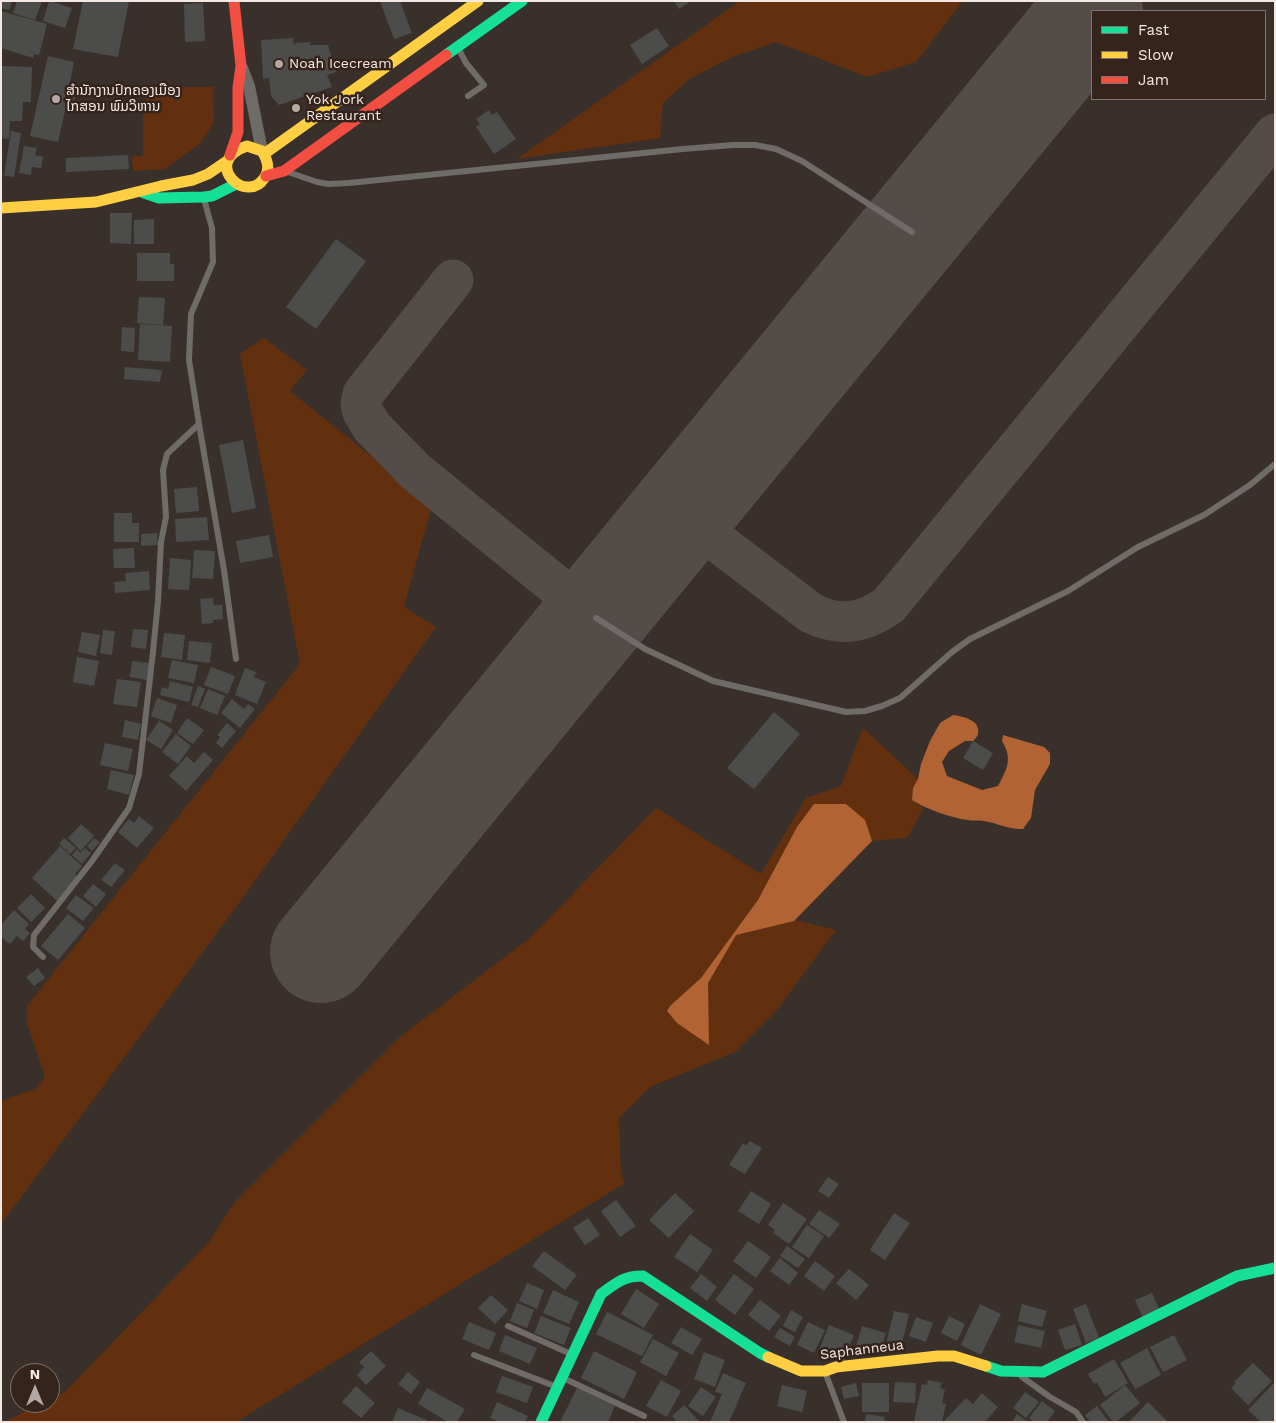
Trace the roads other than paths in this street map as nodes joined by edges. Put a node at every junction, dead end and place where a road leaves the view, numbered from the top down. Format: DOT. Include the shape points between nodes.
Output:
graph roads {
  1 [pos="234,1"];
  2 [pos="478,1"];
  3 [pos="522,1"];
  4 [pos="457,47"];
  5 [pos="241,66"];
  6 [pos="468,96"];
  7 [pos="263,152"];
  8 [pos="229,158"];
  9 [pos="284,170"];
  10 [pos="266,176"];
  11 [pos="236,184"];
  12 [pos="140,192"];
  13 [pos="204,197"];
  14 [pos="1,208"];
  15 [pos="912,232"];
  16 [pos="199,424"];
  17 [pos="1275,464"];
  18 [pos="596,618"];
  19 [pos="236,659"];
  20 [pos="43,957"];
  21 [pos="1275,1268"];
  22 [pos="508,1326"];
  23 [pos="474,1355"];
  24 [pos="573,1355"];
  25 [pos="825,1371"];
  26 [pos="1015,1372"];
  27 [pos="560,1382"];
  28 [pos="644,1416"];
  29 [pos="541,1422"];
  30 [pos="844,1422"];
  31 [pos="1083,1422"];
  1 -- 5 [label="street"];
  2 -- 7 [label="street"];
  3 -- 4 [label="street"];
  4 -- 6 [label="lane" via="484,84"];
  4 -- 9 [label="street"];
  5 -- 7 [label="street" via="249,86"];
  5 -- 8 [label="street" via="238,132"];
  7 -- 8 [label="street" via="241,147"];
  7 -- 10 [label="street" via="268,169"];
  8 -- 11 [label="street" via="226,167"];
  8 -- 12 [label="street" via="208,174 193,180"];
  9 -- 10 [label="street"];
  9 -- 15 [label="lane" via="316,182 349,183 683,149 755,145 776,149 802,161"];
  10 -- 11 [label="street" via="249,187"];
  11 -- 13 [label="street"];
  12 -- 13 [label="street" via="159,198"];
  12 -- 14 [label="street" via="96,202"];
  13 -- 16 [label="lane" via="212,228 213,262 191,314 189,360"];
  16 -- 19 [label="lane"];
  16 -- 20 [label="lane" via="168,454 163,470 166,517 137,782 129,808 34,935 34,947"];
  17 -- 18 [label="lane" via="1204,515 1138,547 1068,591 970,639 900,698 865,711 846,712 712,681 645,649"];
  21 -- 26 [label="street, Saphanneua" via="1237,1276 1043,1372"];
  22 -- 24 [label="lane"];
  23 -- 27 [label="lane"];
  24 -- 25 [label="street, Saphanneua" via="602,1294 630,1276 643,1276 760,1353 801,1371"];
  24 -- 27 [label="street, Saphanneua"];
  25 -- 26 [label="street, Saphanneua" via="836,1367 954,1356 1001,1371"];
  25 -- 30 [label="lane"];
  26 -- 31 [label="lane" via="1076,1412"];
  27 -- 28 [label="lane"];
  27 -- 29 [label="street, Saphanneua"];
}
